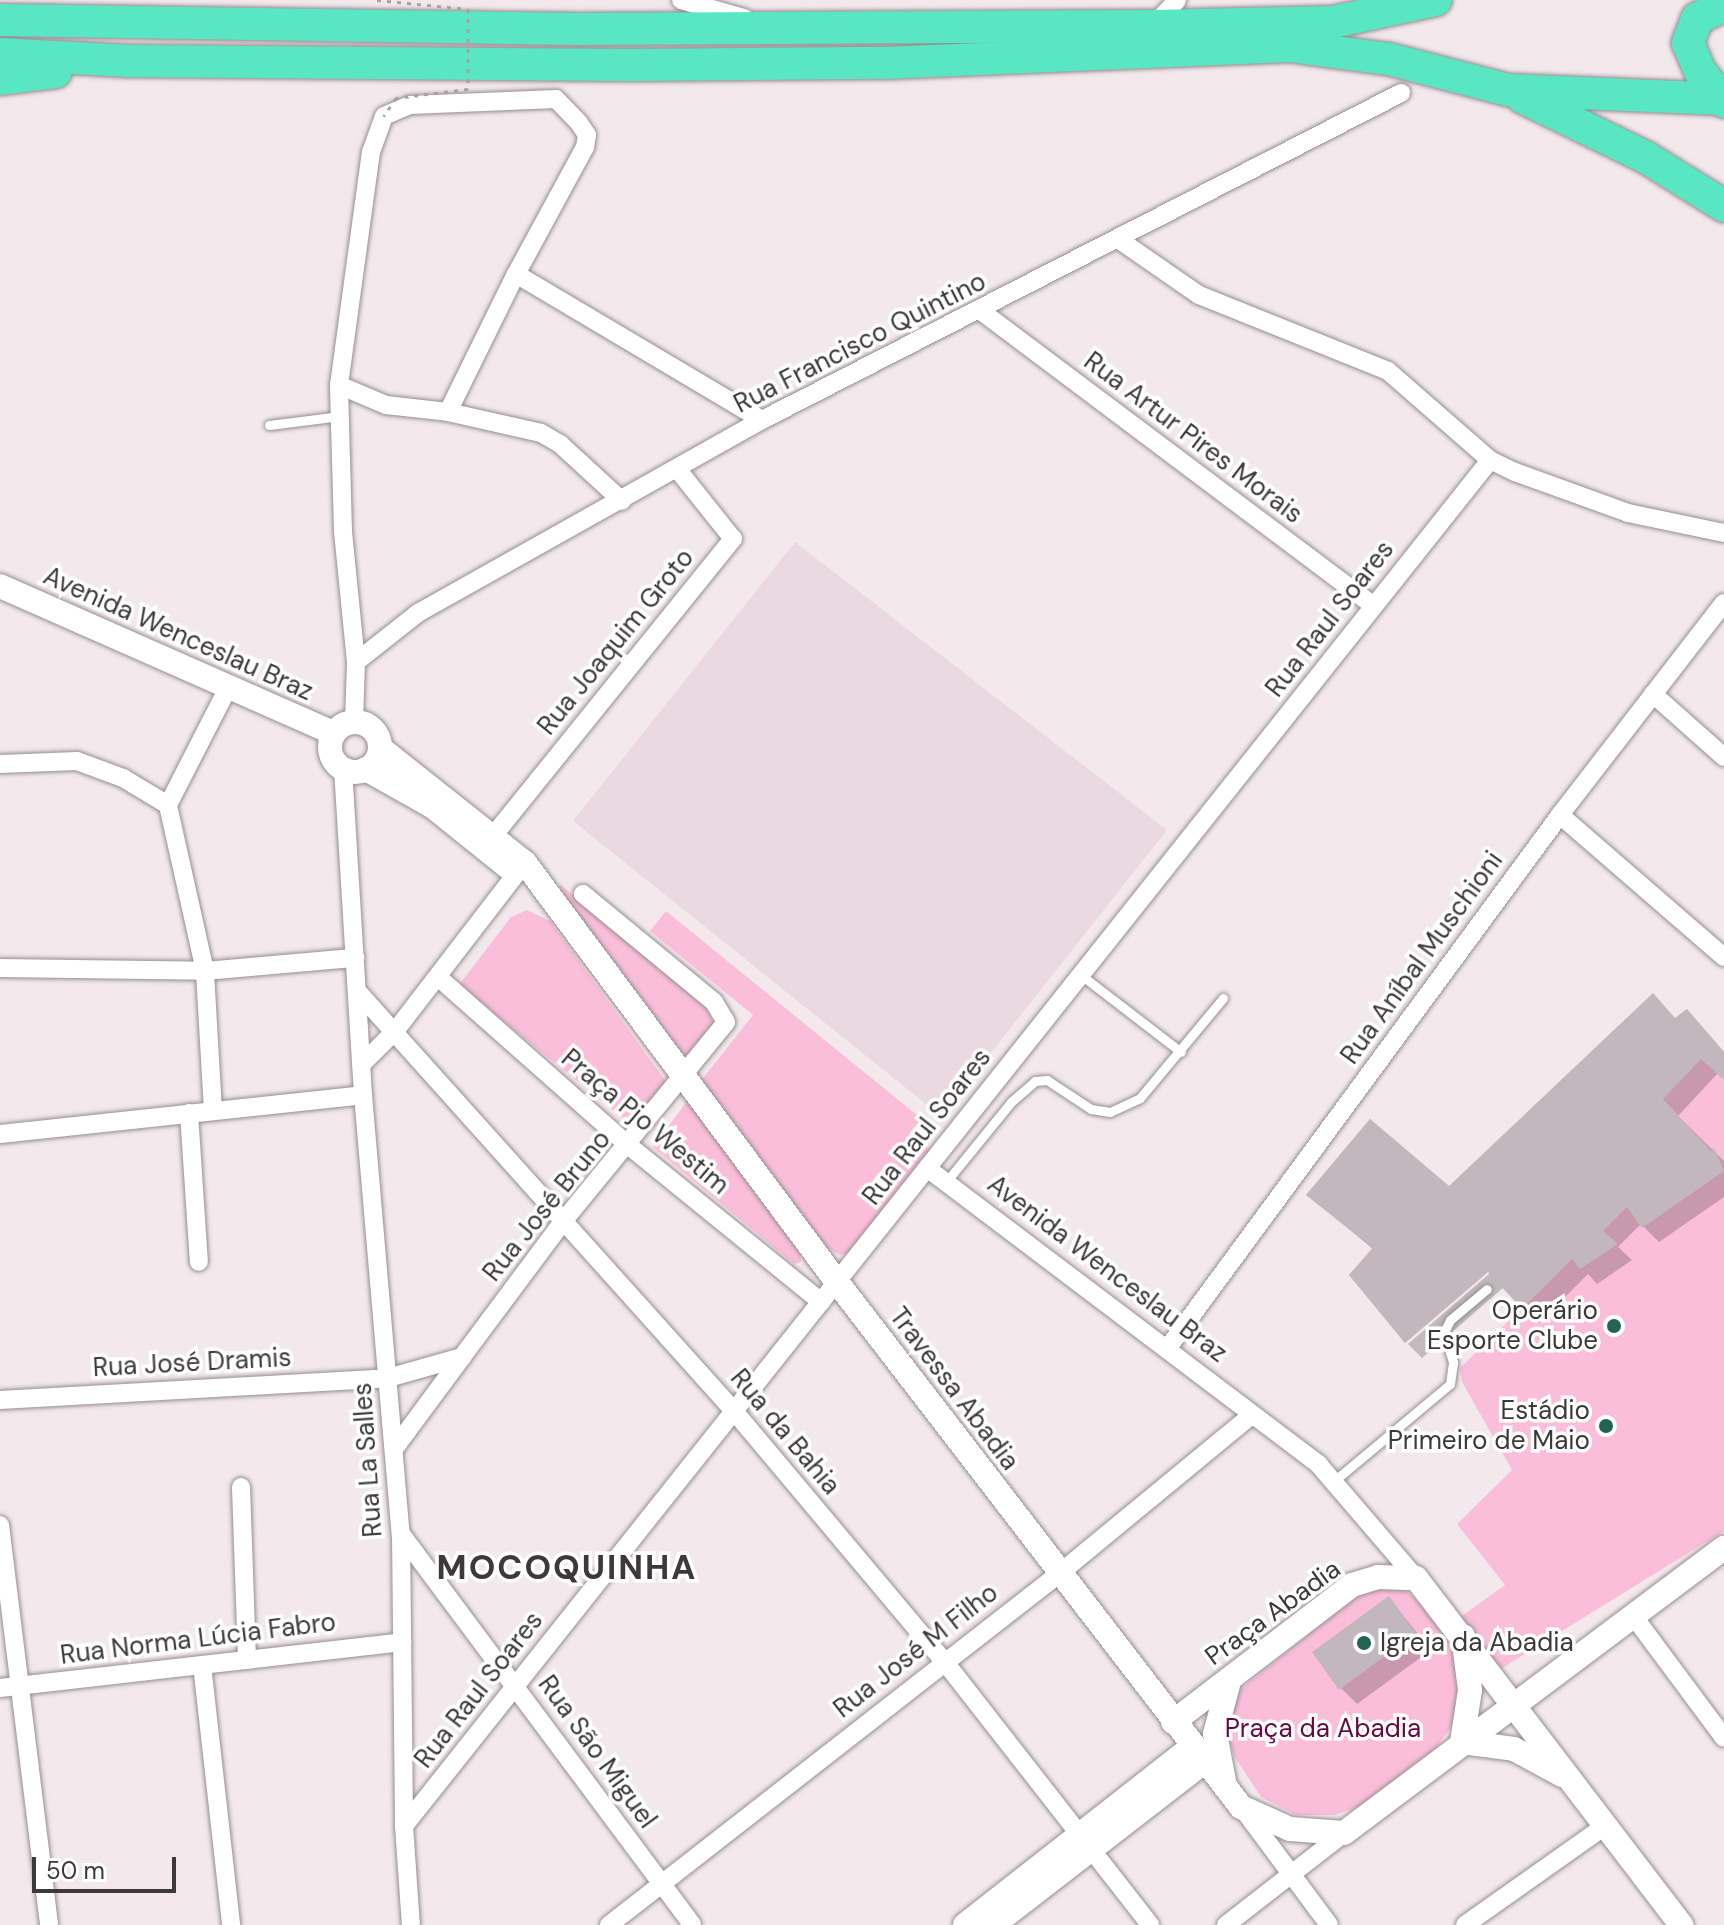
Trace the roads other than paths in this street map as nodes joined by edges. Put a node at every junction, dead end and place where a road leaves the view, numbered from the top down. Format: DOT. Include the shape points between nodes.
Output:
graph roads {
  1 [pos="102,0"];
  2 [pos="681,0"];
  3 [pos="1177,0"];
  4 [pos="1436,0"];
  5 [pos="1724,5"];
  6 [pos="0,20"];
  7 [pos="247,21"];
  8 [pos="1153,26"];
  9 [pos="789,27"];
  10 [pos="0,54"];
  11 [pos="129,61"];
  12 [pos="0,79"];
  13 [pos="1508,90"];
  14 [pos="1401,93"];
  15 [pos="1723,100"];
  16 [pos="1724,206"];
  17 [pos="1118,239"];
  18 [pos="516,274"];
  19 [pos="981,311"];
  20 [pos="339,385"];
  21 [pos="448,412"];
  22 [pos="340,416"];
  23 [pos="762,420"];
  24 [pos="269,425"];
  25 [pos="1490,460"];
  26 [pos="678,470"];
  27 [pos="622,501"];
  28 [pos="1724,533"];
  29 [pos="0,586"];
  30 [pos="0,601"];
  31 [pos="1724,603"];
  32 [pos="1374,606"];
  33 [pos="356,662"];
  34 [pos="1653,694"];
  35 [pos="225,695"];
  36 [pos="351,748"];
  37 [pos="1724,757"];
  38 [pos="0,764"];
  39 [pos="168,805"];
  40 [pos="1560,815"];
  41 [pos="489,841"];
  42 [pos="520,868"];
  43 [pos="583,894"];
  44 [pos="1724,957"];
  45 [pos="355,958"];
  46 [pos="0,968"];
  47 [pos="205,971"];
  48 [pos="1081,975"];
  49 [pos="438,977"];
  50 [pos="358,992"];
  51 [pos="1223,998"];
  52 [pos="396,1030"];
  53 [pos="1181,1052"];
  54 [pos="362,1064"];
  55 [pos="682,1077"];
  56 [pos="363,1095"];
  57 [pos="213,1111"];
  58 [pos="189,1113"];
  59 [pos="0,1134"];
  60 [pos="628,1145"];
  61 [pos="927,1168"];
  62 [pos="946,1182"];
  63 [pos="565,1219"];
  64 [pos="199,1262"];
  65 [pos="837,1282"];
  66 [pos="1487,1289"];
  67 [pos="821,1302"];
  68 [pos="1167,1349"];
  69 [pos="462,1357"];
  70 [pos="388,1378"];
  71 [pos="0,1400"];
  72 [pos="734,1411"];
  73 [pos="1252,1415"];
  74 [pos="394,1449"];
  75 [pos="1334,1481"];
  76 [pos="241,1487"];
  77 [pos="0,1525"];
  78 [pos="401,1534"];
  79 [pos="1724,1548"];
  80 [pos="1060,1573"];
  81 [pos="1416,1578"];
  82 [pos="1632,1614"];
  83 [pos="1463,1633"];
  84 [pos="402,1642"];
  85 [pos="247,1660"];
  86 [pos="944,1661"];
  87 [pos="202,1665"];
  88 [pos="1230,1679"];
  89 [pos="517,1684"];
  90 [pos="19,1686"];
  91 [pos="0,1688"];
  92 [pos="1514,1703"];
  93 [pos="1173,1722"];
  94 [pos="1724,1738"];
  95 [pos="1462,1742"];
  96 [pos="1199,1754"];
  97 [pos="1573,1782"];
  98 [pos="1225,1785"];
  99 [pos="1241,1807"];
  100 [pos="1606,1825"];
  101 [pos="404,1826"];
  102 [pos="1344,1833"];
  103 [pos="1085,1842"];
  104 [pos="1291,1874"];
  105 [pos="661,1886"];
  106 [pos="49,1925"];
  107 [pos="231,1925"];
  108 [pos="411,1925"];
  109 [pos="609,1925"];
  110 [pos="692,1925"];
  111 [pos="965,1925"];
  112 [pos="993,1925"];
  113 [pos="1150,1925"];
  114 [pos="1226,1925"];
  115 [pos="1329,1925"];
  116 [pos="1465,1925"];
  117 [pos="1681,1925"];
  1 -- 7 [label="highway"];
  2 -- 9 [label="street"];
  3 -- 8 [label="street"];
  4 -- 8 [label="highway" via="1333,22"];
  5 -- 15 [label="highway" via="1697,19 1688,43 1700,71"];
  6 -- 7 [label="highway"];
  7 -- 9 [label="highway" via="578,29"];
  8 -- 9 [label="highway"];
  10 -- 11 [label="highway"];
  11 -- 12 [label="highway"];
  11 -- 13 [label="highway" via="885,63 1289,46 1389,59"];
  13 -- 15 [label="highway"];
  13 -- 16 [label="highway" via="1647,158"];
  14 -- 17 [label="street, Rua Francisco Quintino"];
  17 -- 19 [label="street, Rua Francisco Quintino"];
  17 -- 25 [label="street" via="1199,295 1388,371"];
  18 -- 20 [label="street, Rua La Salles" via="587,135 556,99 410,105 384,116 371,152"];
  18 -- 21 [label="street"];
  18 -- 23 [label="street"];
  19 -- 23 [label="street, Rua Francisco Quintino"];
  19 -- 32 [label="street, Rua Artur Pires Morais"];
  20 -- 21 [label="street" via="386,405"];
  20 -- 22 [label="street, Rua La Salles"];
  21 -- 27 [label="street" via="541,433"];
  22 -- 24 [label="lane"];
  22 -- 33 [label="street, Rua La Salles" via="343,531"];
  23 -- 26 [label="street, Rua Francisco Quintino"];
  25 -- 28 [label="street" via="1628,513"];
  25 -- 32 [label="street, Rua Raul Soares"];
  26 -- 27 [label="street, Rua Francisco Quintino"];
  26 -- 41 [label="street, Rua Joaquim Groto" via="733,539"];
  27 -- 33 [label="street, Rua Francisco Quintino" via="418,613"];
  29 -- 35 [label="street, Avenida Wenceslau Braz"];
  30 -- 35 [label="street, Avenida Wenceslau Braz"];
  31 -- 34 [label="street, Rua Aníbal Muschioni"];
  32 -- 48 [label="street, Rua Raul Soares"];
  33 -- 36 [label="street, Rua La Salles"];
  34 -- 37 [label="street"];
  34 -- 40 [label="street, Rua Aníbal Muschioni"];
  35 -- 36 [label="street, Avenida Wenceslau Braz"];
  35 -- 39 [label="street"];
  36 -- 41 [label="street, Avenida Wenceslau Braz"];
  36 -- 45 [label="street, Rua La Salles"];
  38 -- 39 [label="street" via="77,761 123,778"];
  39 -- 47 [label="street"];
  40 -- 44 [label="street"];
  40 -- 68 [label="street, Rua Aníbal Muschioni"];
  41 -- 42 [label="street, Travessa Abadia"];
  42 -- 49 [label="street"];
  42 -- 55 [label="street, Travessa Abadia"];
  43 -- 55 [label="street, Rua José Bruno" via="714,1002 725,1017 724,1028"];
  45 -- 47 [label="street"];
  45 -- 50 [label="street, Rua La Salles"];
  46 -- 47 [label="street"];
  47 -- 57 [label="street"];
  48 -- 53 [label="lane"];
  48 -- 61 [label="street, Rua Raul Soares"];
  49 -- 52 [label="street"];
  49 -- 60 [label="street, Praça Pjo Westim"];
  50 -- 52 [label="street, Rua da Bahia"];
  50 -- 54 [label="street, Rua La Salles"];
  51 -- 53 [label="lane"];
  52 -- 54 [label="street"];
  52 -- 63 [label="street, Rua da Bahia"];
  53 -- 62 [label="lane" via="1140,1098 1110,1112 1091,1109 1047,1080 1035,1081 1011,1102"];
  54 -- 56 [label="street, Rua La Salles"];
  55 -- 60 [label="street, Rua José Bruno"];
  55 -- 65 [label="street, Travessa Abadia"];
  56 -- 57 [label="street"];
  56 -- 70 [label="street, Rua La Salles"];
  57 -- 58 [label="street"];
  58 -- 59 [label="street"];
  58 -- 64 [label="street"];
  60 -- 63 [label="street, Rua José Bruno"];
  60 -- 67 [label="street, Praça Pjo Westim"];
  61 -- 62 [label="street, Avenida Wenceslau Braz"];
  61 -- 65 [label="street, Rua Raul Soares"];
  62 -- 68 [label="street, Avenida Wenceslau Braz"];
  63 -- 69 [label="street, Rua José Bruno"];
  63 -- 72 [label="street, Rua da Bahia"];
  65 -- 67 [label="street, Rua Raul Soares"];
  65 -- 80 [label="street, Travessa Abadia"];
  66 -- 75 [label="lane" via="1450,1320 1444,1332 1453,1362 1450,1384"];
  67 -- 72 [label="street, Rua Raul Soares"];
  68 -- 73 [label="street, Avenida Wenceslau Braz"];
  69 -- 70 [label="street"];
  69 -- 74 [label="street, Rua José Bruno"];
  70 -- 71 [label="street, Rua José Dramis"];
  70 -- 74 [label="street, Rua La Salles"];
  72 -- 86 [label="street, Rua da Bahia"];
  72 -- 89 [label="street, Rua Raul Soares"];
  73 -- 75 [label="street, Avenida Wenceslau Braz"];
  73 -- 80 [label="street, Rua José M Filho"];
  74 -- 78 [label="street, Rua La Salles"];
  75 -- 81 [label="street, Avenida Wenceslau Braz"];
  76 -- 85 [label="street"];
  77 -- 90 [label="street"];
  78 -- 84 [label="street, Rua La Salles"];
  78 -- 89 [label="street, Rua São Miguel"];
  79 -- 82 [label="street"];
  80 -- 86 [label="street, Rua José M Filho"];
  80 -- 93 [label="street, Travessa Abadia"];
  81 -- 83 [label="street"];
  81 -- 88 [label="street, Praça Abadia" via="1378,1577 1352,1585"];
  82 -- 92 [label="street"];
  82 -- 94 [label="street"];
  83 -- 92 [label="street"];
  83 -- 95 [label="street" via="1470,1690"];
  84 -- 85 [label="street, Rua Norma Lúcia Fabro"];
  84 -- 101 [label="street, Rua La Salles"];
  85 -- 87 [label="street, Rua Norma Lúcia Fabro"];
  86 -- 103 [label="street, Rua da Bahia"];
  86 -- 105 [label="street, Rua José M Filho"];
  87 -- 90 [label="street, Rua Norma Lúcia Fabro"];
  87 -- 107 [label="street"];
  88 -- 93 [label="street, Praça Abadia"];
  88 -- 98 [label="street" via="1220,1700 1215,1734"];
  89 -- 101 [label="street, Rua Raul Soares"];
  89 -- 105 [label="street, Rua São Miguel"];
  90 -- 91 [label="street, Rua Norma Lúcia Fabro"];
  90 -- 106 [label="street"];
  92 -- 95 [label="street"];
  92 -- 97 [label="street"];
  93 -- 96 [label="street, Travessa Abadia"];
  95 -- 97 [label="street" via="1514,1749"];
  95 -- 102 [label="street"];
  96 -- 98 [label="street, Travessa Abadia"];
  96 -- 103 [label="street"];
  97 -- 100 [label="street"];
  98 -- 99 [label="street, Travessa Abadia"];
  99 -- 102 [label="street" via="1290,1829"];
  99 -- 104 [label="street, Travessa Abadia"];
  100 -- 116 [label="street"];
  100 -- 117 [label="street"];
  101 -- 108 [label="street, Rua La Salles"];
  102 -- 104 [label="street"];
  103 -- 111 [label="street"];
  103 -- 112 [label="street"];
  103 -- 113 [label="street, Rua da Bahia"];
  104 -- 114 [label="street"];
  104 -- 115 [label="street, Travessa Abadia"];
  105 -- 109 [label="street, Rua José M Filho"];
  105 -- 110 [label="street, Rua São Miguel"];
}
